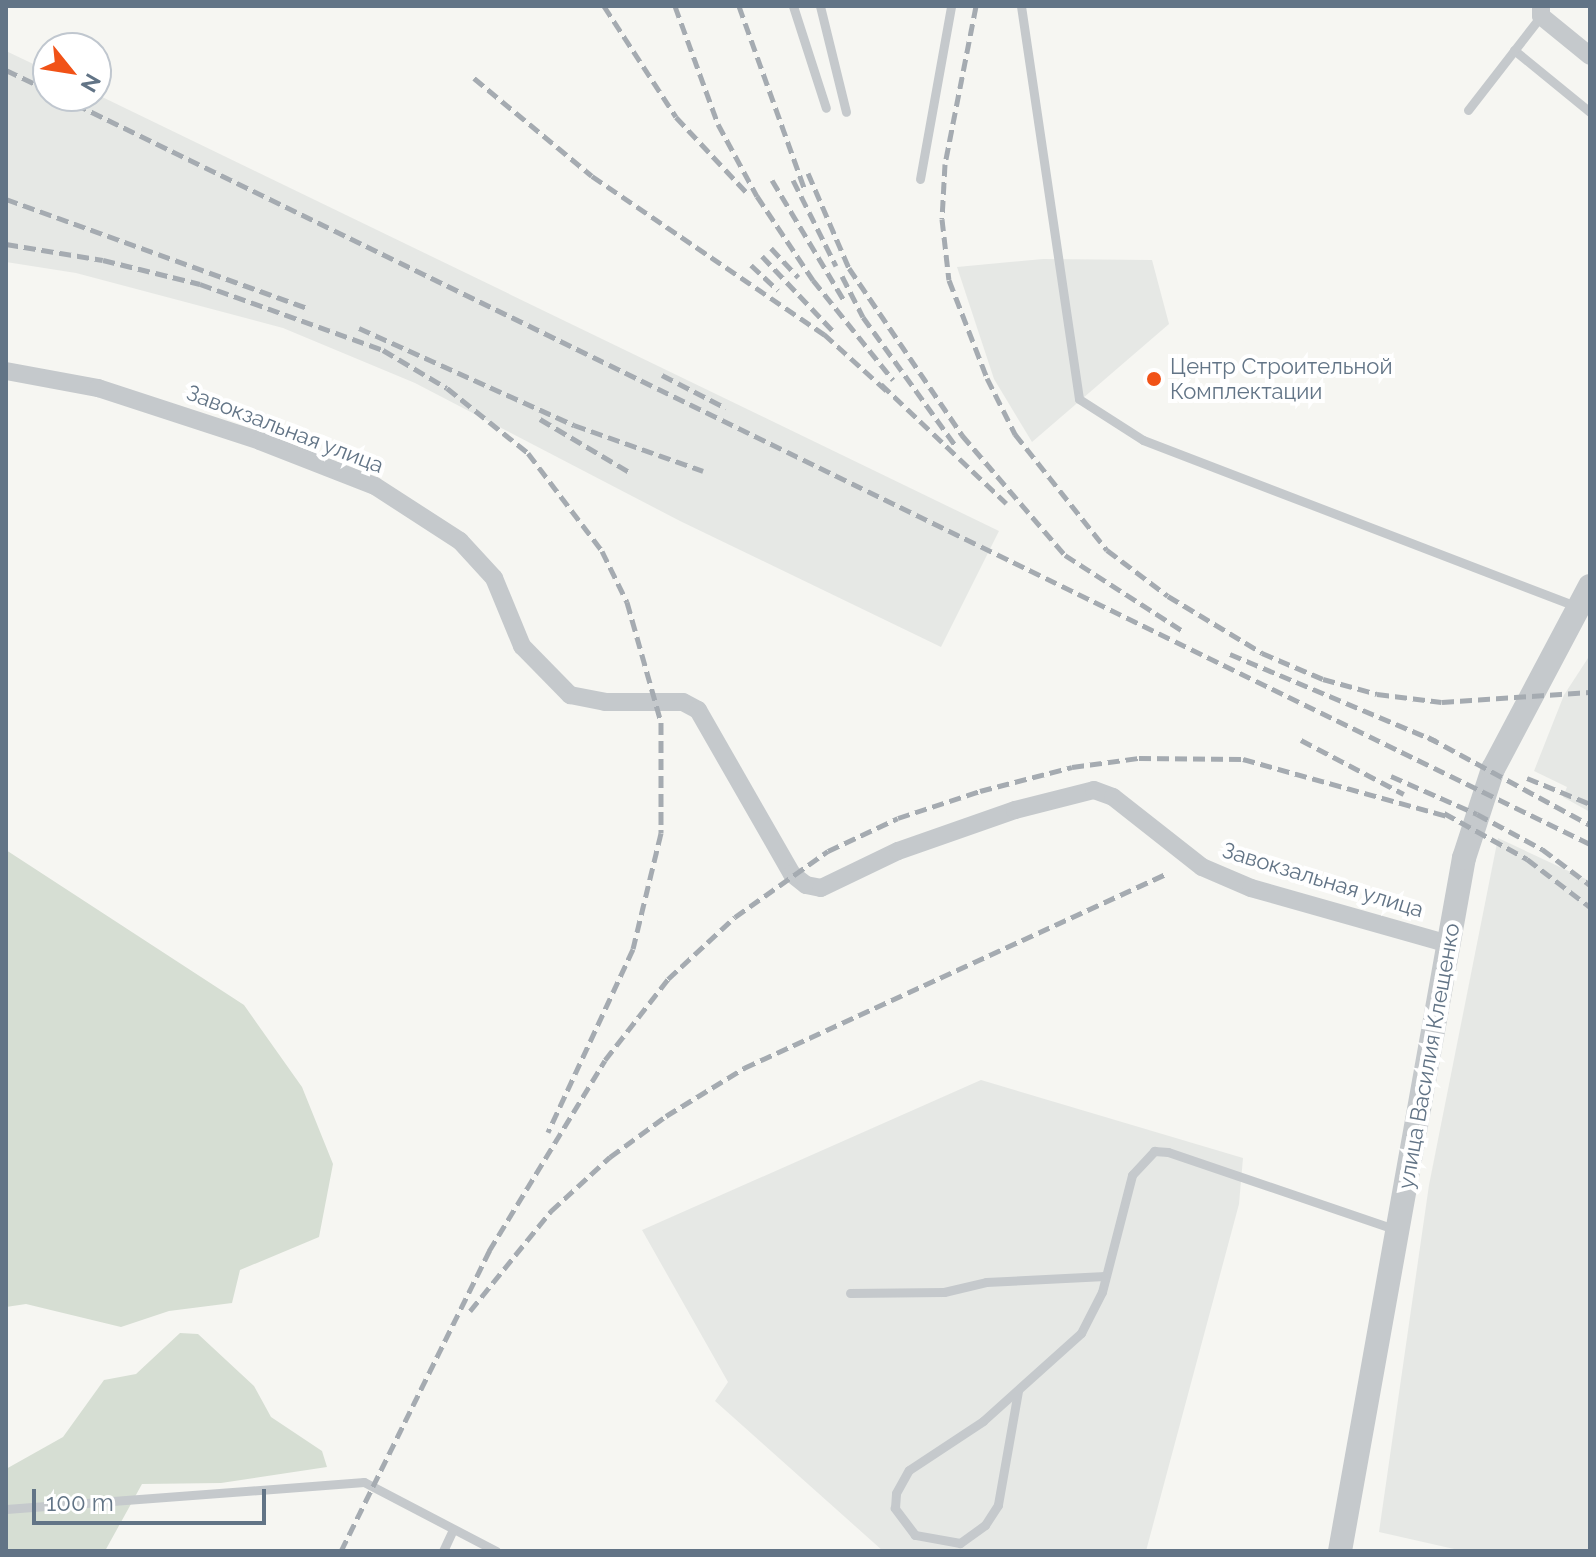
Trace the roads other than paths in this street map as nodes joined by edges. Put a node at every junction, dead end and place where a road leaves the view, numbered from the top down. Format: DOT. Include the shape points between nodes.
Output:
graph roads {
  1 [pos="793,6"];
  2 [pos="820,6"];
  3 [pos="951,6"];
  4 [pos="1021,6"];
  5 [pos="1541,11"];
  6 [pos="1514,50"];
  7 [pos="1590,56"];
  8 [pos="826,108"];
  9 [pos="1468,110"];
  10 [pos="846,112"];
  11 [pos="1590,112"];
  12 [pos="920,179"];
  13 [pos="6,371"];
  14 [pos="1584,596"];
  15 [pos="1449,944"];
  16 [pos="1397,1230"];
  17 [pos="1105,1276"];
  18 [pos="850,1293"];
  19 [pos="1018,1391"];
  20 [pos="6,1509"];
  21 [pos="453,1530"];
  22 [pos="443,1551"];
  23 [pos="496,1551"];
  24 [pos="1340,1551"];
  1 -- 8 [label="lane"];
  2 -- 10 [label="lane"];
  3 -- 12 [label="lane"];
  4 -- 14 [label="lane" via="1079,399 1143,440"];
  5 -- 6 [label="lane"];
  5 -- 7 [label="street"];
  6 -- 9 [label="lane"];
  6 -- 11 [label="lane"];
  13 -- 15 [label="street, Завокзальная улица" via="98,388 260,441 375,486 460,541 477,559 494,578 522,646 570,695 605,702 683,702 698,710 792,874 806,885 821,888 898,851 1015,810 1094,790 1113,797 1202,867 1251,888"];
  14 -- 15 [label="street, улица Василия Клещенко" via="1490,776 1464,858"];
  15 -- 16 [label="street, улица Василия Клещенко"];
  16 -- 17 [label="lane" via="1154,1151 1132,1175"];
  16 -- 24 [label="street, улица Василия Клещенко"];
  17 -- 18 [label="lane" via="986,1282 944,1292"];
  17 -- 19 [label="lane" via="1081,1333"];
  19 -- 19 [label="lane" via="909,1470 896,1493 895,1508 915,1535 960,1543 985,1525 998,1505"];
  20 -- 21 [label="lane" via="364,1482"];
  21 -- 22 [label="lane"];
  21 -- 23 [label="lane"];
}
